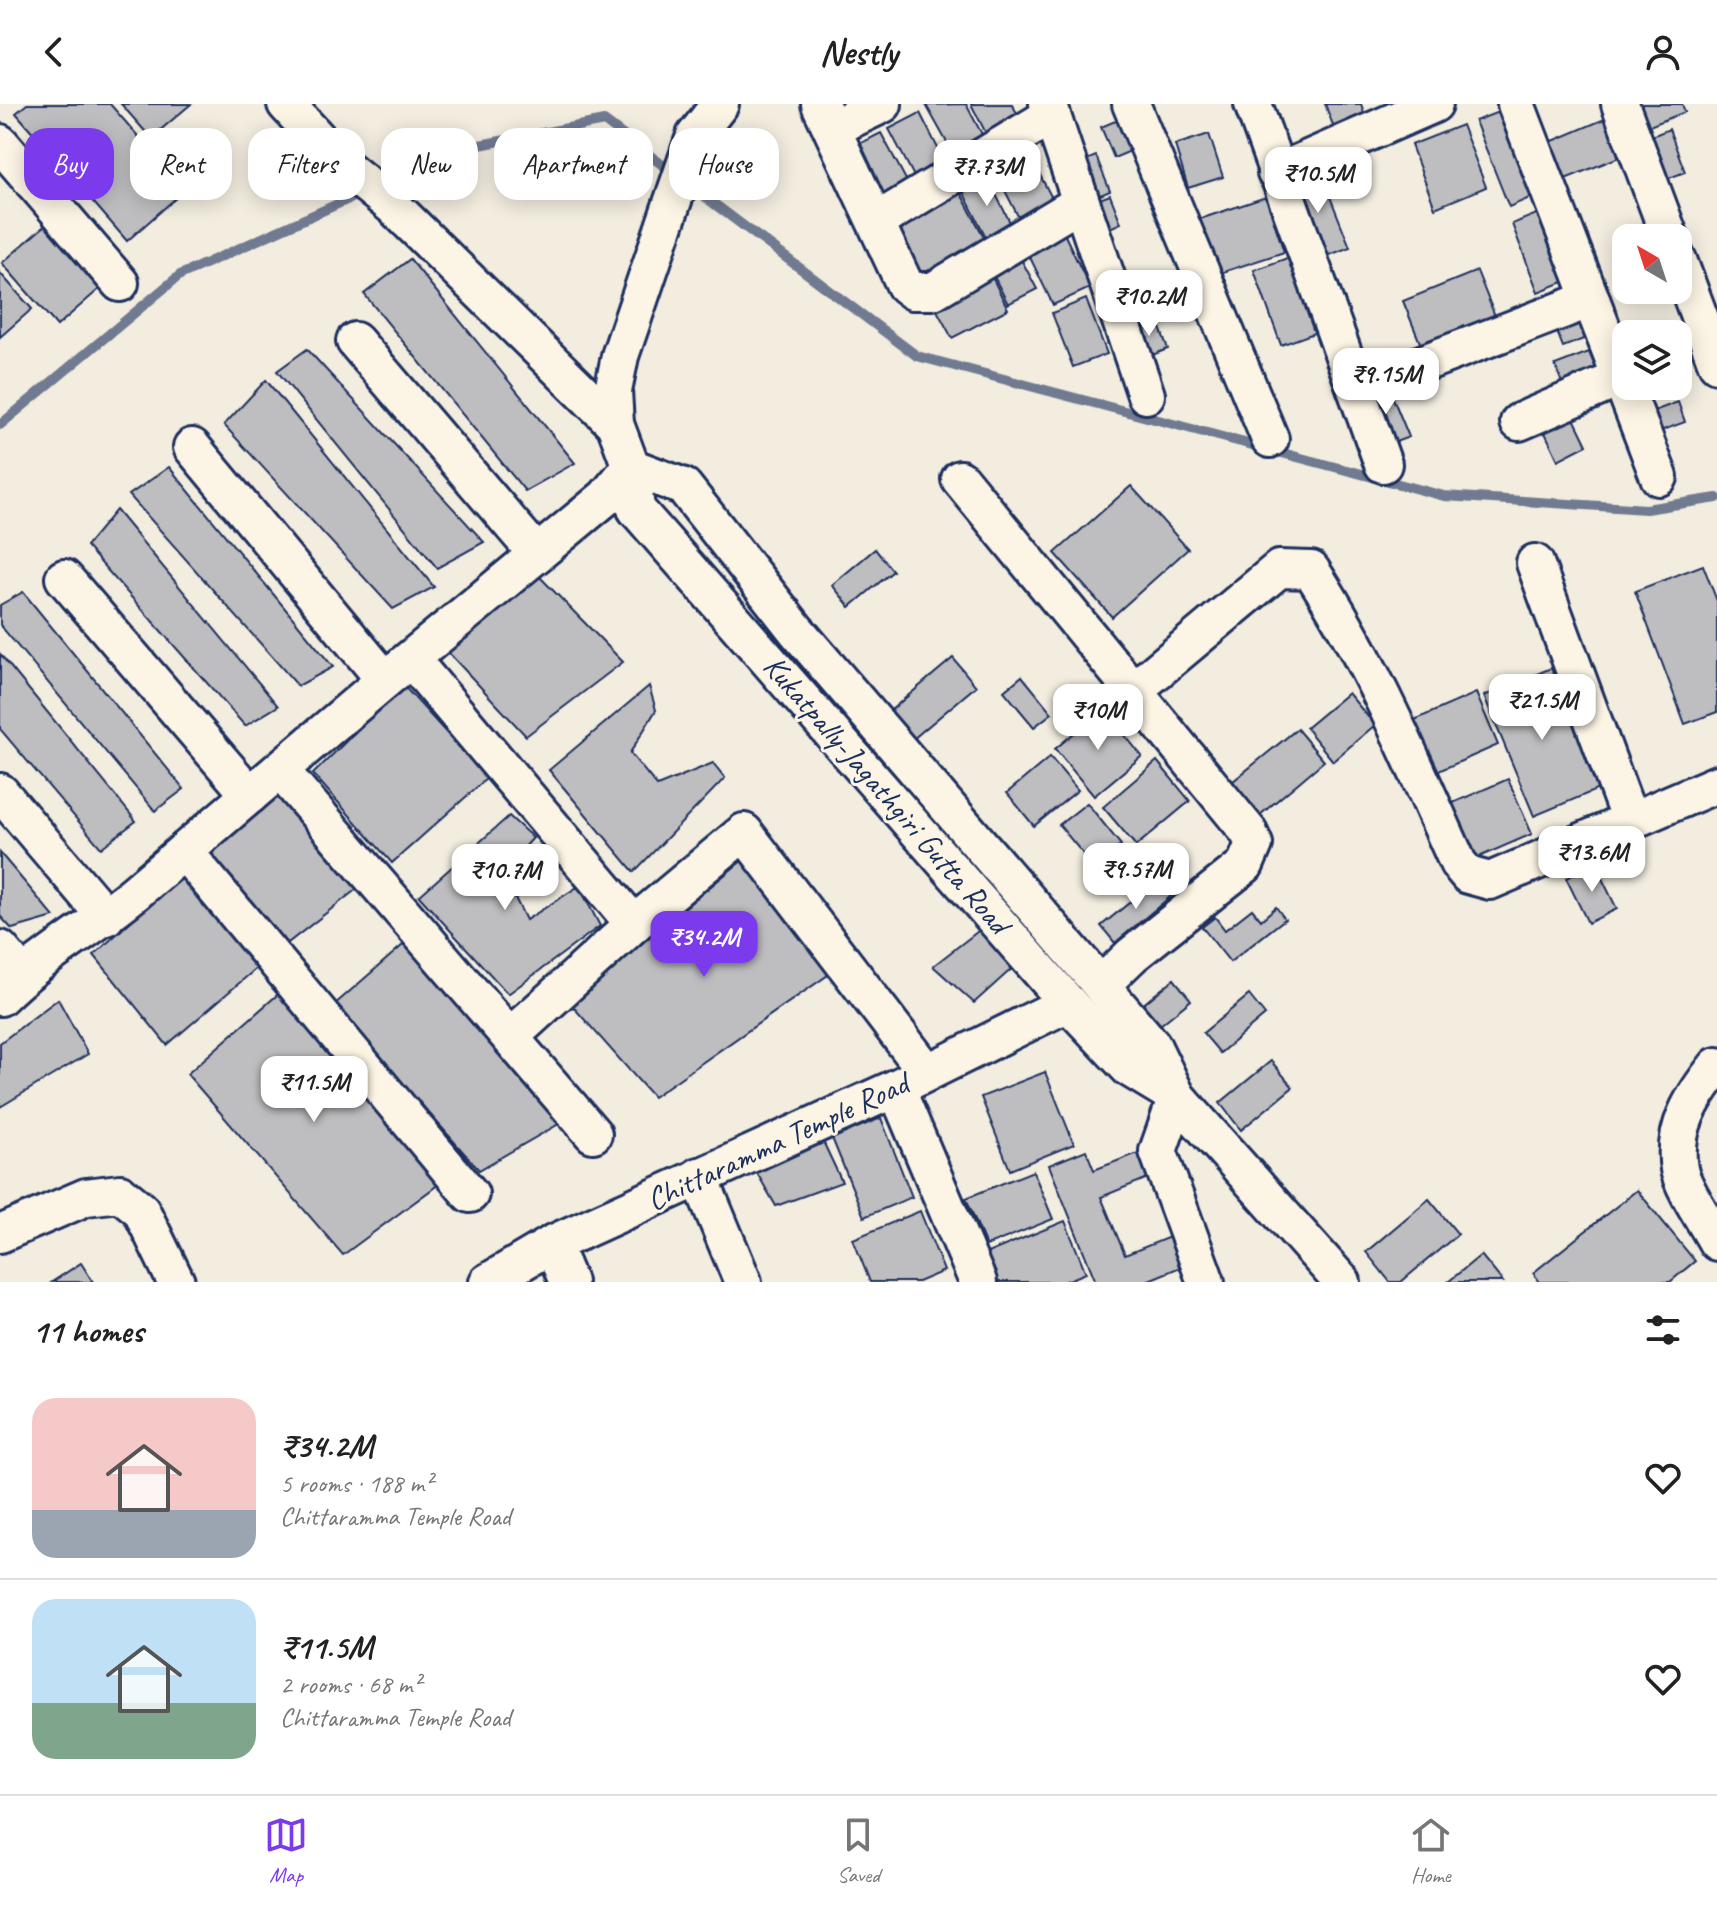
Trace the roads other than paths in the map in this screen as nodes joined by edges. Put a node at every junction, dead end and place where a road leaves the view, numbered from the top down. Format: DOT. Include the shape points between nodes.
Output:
graph roads {
  1 [pos="286,104"];
  2 [pos="720,104"];
  3 [pos="883,104"];
  4 [pos="1131,104"];
  5 [pos="1253,104"];
  6 [pos="1434,104"];
  7 [pos="1516,104"];
  8 [pos="1620,104"];
  9 [pos="1050,110"];
  10 [pos="826,116"];
  11 [pos="0,143"];
  12 [pos="1276,173"];
  13 [pos="1080,203"];
  14 [pos="877,221"];
  15 [pos="1665,224"];
  16 [pos="120,283"];
  17 [pos="1692,297"];
  18 [pos="1591,299"];
  19 [pos="355,341"];
  20 [pos="1612,354"];
  21 [pos="1717,364"];
  22 [pos="1612,382"];
  23 [pos="1356,389"];
  24 [pos="1146,395"];
  25 [pos="1629,400"];
  26 [pos="1519,422"];
  27 [pos="615,424"];
  28 [pos="1270,439"];
  29 [pos="192,447"];
  30 [pos="1383,464"];
  31 [pos="631,467"];
  32 [pos="1659,477"];
  33 [pos="960,479"];
  34 [pos="537,554"];
  35 [pos="1535,563"];
  36 [pos="64,578"];
  37 [pos="398,670"];
  38 [pos="1133,691"];
  39 [pos="280,770"];
  40 [pos="1717,784"];
  41 [pos="0,792"];
  42 [pos="250,795"];
  43 [pos="1630,821"];
  44 [pos="184,851"];
  45 [pos="106,917"];
  46 [pos="634,924"];
  47 [pos="7,974"];
  48 [pos="1101,985"];
  49 [pos="1068,1003"];
  50 [pos="511,1036"];
  51 [pos="1717,1066"];
  52 [pos="912,1080"];
  53 [pos="1177,1097"];
  54 [pos="593,1134"];
  55 [pos="699,1176"];
  56 [pos="470,1194"];
  57 [pos="0,1234"];
  58 [pos="1717,1242"];
  59 [pos="552,1244"];
  60 [pos="176,1282"];
  61 [pos="488,1282"];
  62 [pos="568,1282"];
  63 [pos="743,1282"];
  64 [pos="978,1282"];
  65 [pos="1206,1282"];
  66 [pos="1342,1282"];
  1 -- 27 [label="street" via="341,164 394,207"];
  2 -- 27 [label="street, Kukatpally-Jagathgiri Gutta Road" via="695,136 620,356 613,391"];
  3 -- 10 [label="street"];
  4 -- 28 [label="street"];
  5 -- 12 [label="street"];
  6 -- 12 [label="street"];
  7 -- 18 [label="street"];
  8 -- 15 [label="street"];
  9 -- 13 [label="street"];
  9 -- 14 [label="street"];
  10 -- 14 [label="street"];
  11 -- 16 [label="street"];
  12 -- 23 [label="street"];
  13 -- 14 [label="street" via="925,293 905,285"];
  13 -- 24 [label="street"];
  17 -- 21 [label="street"];
  18 -- 20 [label="street"];
  18 -- 23 [label="street"];
  19 -- 34 [label="street"];
  22 -- 26 [label="street"];
  23 -- 30 [label="street"];
  25 -- 32 [label="street"];
  27 -- 31 [label="street, Kukatpally-Jagathgiri Gutta Road"];
  29 -- 37 [label="street"];
  31 -- 34 [label="street" via="606,497"];
  31 -- 48 [label="street, Kukatpally-Jagathgiri Gutta Road" via="684,487 806,642"];
  31 -- 49 [label="street, Kukatpally-Jagathgiri Gutta Road" via="636,509"];
  33 -- 38 [label="street"];
  34 -- 37 [label="street"];
  35 -- 43 [label="street"];
  36 -- 42 [label="street"];
  37 -- 39 [label="street"];
  37 -- 46 [label="street"];
  38 -- 43 [label="street" via="1279,569 1311,570 1346,624 1468,875 1490,881"];
  38 -- 48 [label="street" via="1254,844 1245,865"];
  39 -- 42 [label="street"];
  39 -- 50 [label="street"];
  40 -- 43 [label="street"];
  41 -- 45 [label="street"];
  42 -- 44 [label="street"];
  44 -- 45 [label="street"];
  44 -- 56 [label="street"];
  45 -- 47 [label="street"];
  46 -- 50 [label="street"];
  46 -- 52 [label="street" via="744,832"];
  48 -- 53 [label="street, Kukatpally-Jagathgiri Gutta Road" via="1152,1045"];
  49 -- 52 [label="street, Chittaramma Temple Road"];
  49 -- 53 [label="street, Kukatpally-Jagathgiri Gutta Road" via="1129,1068"];
  50 -- 54 [label="street"];
  51 -- 58 [label="street" via="1682,1119 1679,1147 1679,1171"];
  52 -- 55 [label="street, Chittaramma Temple Road"];
  52 -- 64 [label="street"];
  53 -- 65 [label="street" via="1158,1151"];
  53 -- 66 [label="street, Kukatpally-Jagathgiri Gutta Road"];
  55 -- 59 [label="street, Chittaramma Temple Road"];
  55 -- 63 [label="street"];
  57 -- 60 [label="street" via="86,1197 120,1193 141,1210"];
  59 -- 61 [label="street, Chittaramma Temple Road"];
  59 -- 62 [label="street"];
}
